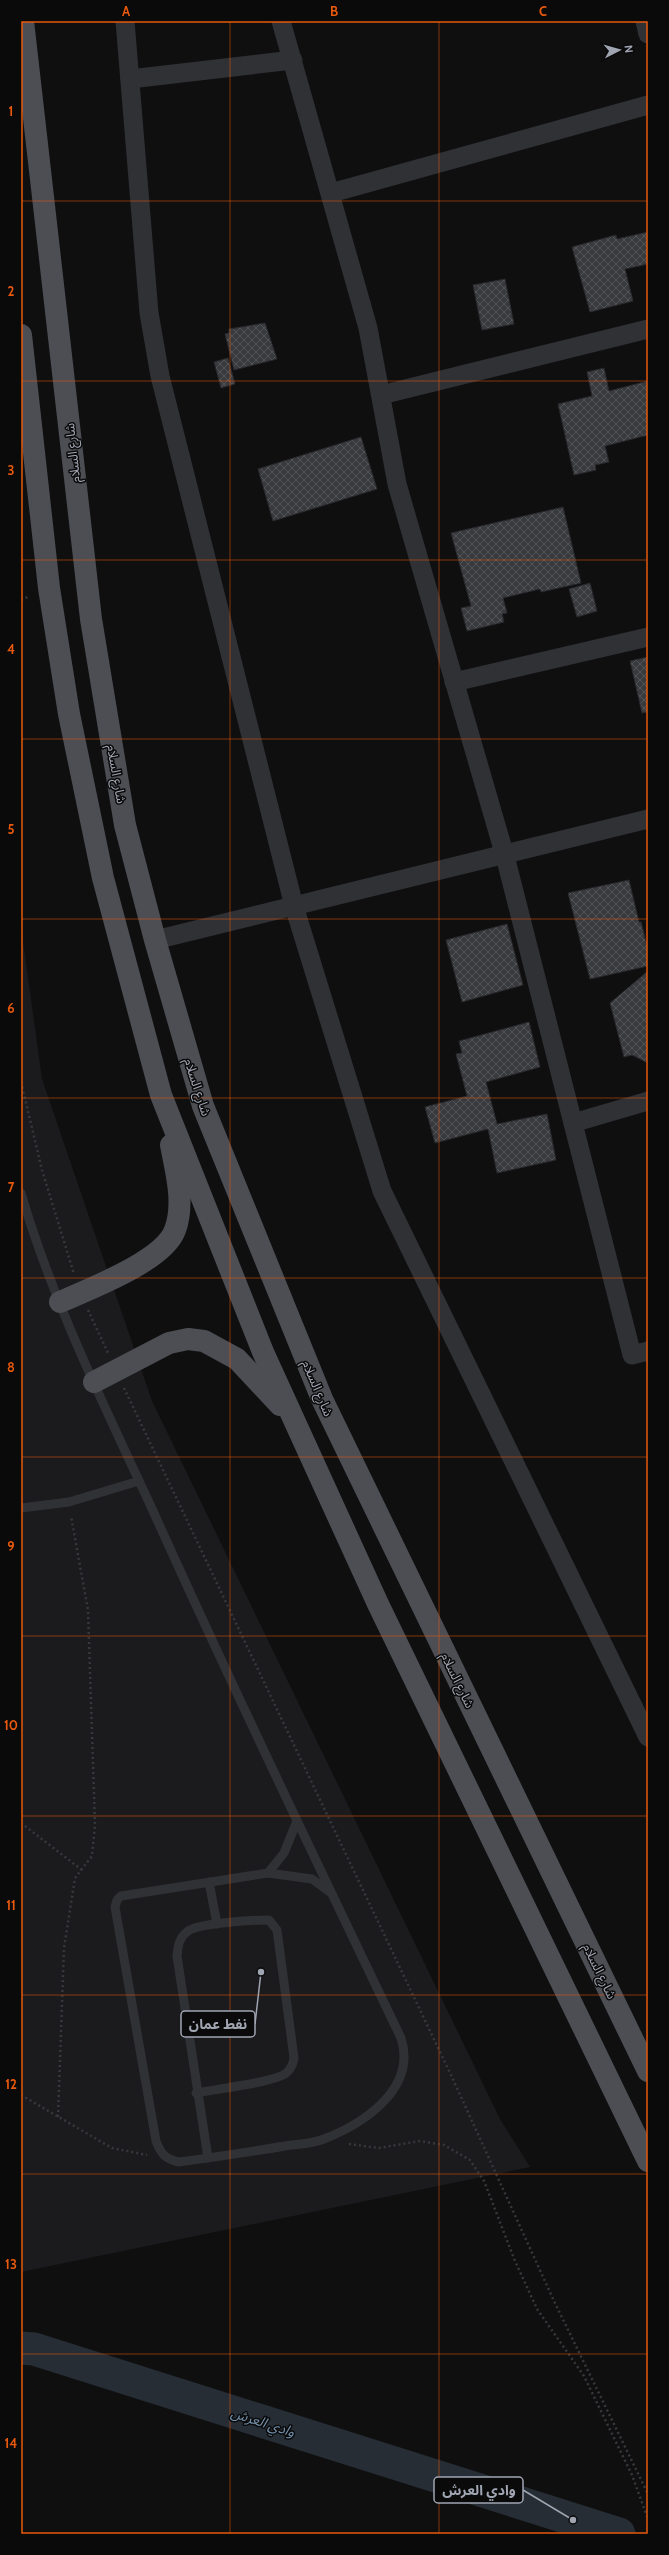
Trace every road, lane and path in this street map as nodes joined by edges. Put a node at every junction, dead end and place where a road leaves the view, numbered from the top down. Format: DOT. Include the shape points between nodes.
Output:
graph roads {
  1 [pos="23,21"];
  2 [pos="125,21"];
  3 [pos="281,21"];
  4 [pos="645,21"];
  5 [pos="648,34"];
  6 [pos="293,60"];
  7 [pos="130,79"];
  8 [pos="648,106"];
  9 [pos="331,193"];
  10 [pos="648,329"];
  11 [pos="21,335"];
  12 [pos="381,395"];
  13 [pos="648,637"];
  14 [pos="454,682"];
  15 [pos="648,819"];
  16 [pos="505,856"];
  17 [pos="294,906"];
  18 [pos="155,940"];
  19 [pos="21,1082"];
  20 [pos="161,1095"];
  21 [pos="648,1101"];
  22 [pos="572,1123"];
  23 [pos="21,1193"];
  24 [pos="80,1293"];
  25 [pos="60,1302"];
  26 [pos="648,1351"];
  27 [pos="116,1371"];
  28 [pos="94,1382"];
  29 [pos="294,1420"];
  30 [pos="139,1481"];
  31 [pos="69,1502"];
  32 [pos="21,1508"];
  33 [pos="648,1738"];
  34 [pos="297,1821"];
  35 [pos="21,1823"];
  36 [pos="82,1870"];
  37 [pos="268,1873"];
  38 [pos="208,1882"];
  39 [pos="331,1893"];
  40 [pos="217,1924"];
  41 [pos="648,2071"];
  42 [pos="196,2093"];
  43 [pos="21,2095"];
  44 [pos="58,2117"];
  45 [pos="323,2140"];
  46 [pos="208,2158"];
  47 [pos="169,2160"];
  48 [pos="648,2161"];
  49 [pos="648,2494"];
  50 [pos="648,2520"];
  1 -- 18 [label="main road, شارع السلام" via="91,619 125,825"];
  2 -- 7 [label="street"];
  3 -- 6 [label="street"];
  4 -- 5 [label="street"];
  6 -- 7 [label="street"];
  6 -- 9 [label="street"];
  7 -- 17 [label="street" via="148,313 160,376"];
  8 -- 9 [label="street"];
  9 -- 12 [label="street" via="368,328"];
  10 -- 12 [label="street"];
  11 -- 20 [label="main road" via="49,588 69,714 103,878"];
  12 -- 14 [label="street" via="397,484"];
  13 -- 14 [label="street"];
  14 -- 16 [label="street"];
  15 -- 16 [label="street"];
  16 -- 17 [label="street"];
  16 -- 22 [label="street"];
  17 -- 18 [label="street"];
  17 -- 33 [label="street" via="382,1191"];
  18 -- 41 [label="main road, شارع السلام" via="203,1106 322,1400"];
  19 -- 24 [label="path" via="59,1231"];
  20 -- 24 [label="main road" via="180,1203 175,1231 158,1253 121,1275"];
  20 -- 29 [label="main road" via="263,1352"];
  21 -- 22 [label="street"];
  22 -- 26 [label="street" via="632,1355"];
  23 -- 25 [label="lane"];
  24 -- 25 [label="main road"];
  24 -- 27 [label="path"];
  25 -- 28 [label="lane"];
  27 -- 28 [label="main road"];
  27 -- 29 [label="main road" via="169,1342 204,1341 237,1359"];
  27 -- 49 [label="path" via="451,2075 554,2301"];
  28 -- 30 [label="lane"];
  29 -- 48 [label="main road" via="378,1604"];
  30 -- 31 [label="lane"];
  30 -- 34 [label="lane"];
  31 -- 32 [label="lane"];
  31 -- 36 [label="path" via="88,1610 95,1825 92,1856"];
  34 -- 37 [label="lane" via="284,1852"];
  34 -- 39 [label="lane"];
  35 -- 36 [label="path"];
  36 -- 44 [label="path" via="75,1878 64,1948"];
  37 -- 38 [label="lane"];
  37 -- 39 [label="lane" via="312,1880"];
  38 -- 40 [label="lane"];
  38 -- 47 [label="lane" via="121,1896 116,1900 156,2141 161,2153"];
  39 -- 45 [label="lane" via="404,2050 404,2065 395,2089 373,2112"];
  40 -- 42 [label="lane" via="189,1930 179,1941 177,1956"];
  40 -- 42 [label="lane" via="269,1920 277,1930 294,2058 292,2066 285,2074"];
  42 -- 46 [label="lane"];
  43 -- 44 [label="path"];
  44 -- 47 [label="path" via="112,2148"];
  45 -- 46 [label="lane"];
  45 -- 50 [label="path" via="379,2148 420,2141 444,2145 470,2160 484,2181 537,2309 591,2390 632,2475"];
  46 -- 47 [label="lane" via="179,2162"];
}
